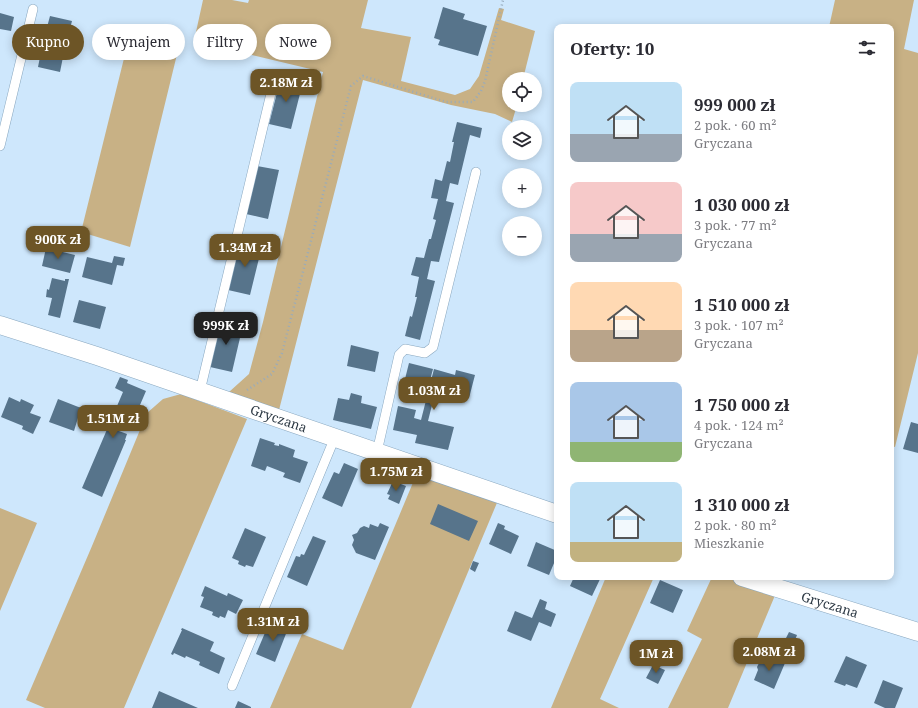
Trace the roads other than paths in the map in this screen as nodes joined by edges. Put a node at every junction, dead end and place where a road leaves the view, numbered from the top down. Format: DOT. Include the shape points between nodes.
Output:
graph roads {
  1 [pos="33,9"];
  2 [pos="273,85"];
  3 [pos="0,146"];
  4 [pos="476,172"];
  5 [pos="0,325"];
  6 [pos="200,392"];
  7 [pos="335,438"];
  8 [pos="377,452"];
  9 [pos="554,513"];
  10 [pos="752,580"];
  11 [pos="918,632"];
  12 [pos="232,686"];
  1 -- 3 [label="lane"];
  2 -- 6 [label="lane"];
  4 -- 8 [label="lane" via="433,347 426,353 405,349 399,355"];
  5 -- 6 [label="street, Gryczana"];
  6 -- 7 [label="street, Gryczana"];
  7 -- 8 [label="street, Gryczana"];
  7 -- 12 [label="lane"];
  8 -- 9 [label="street, Gryczana"];
  10 -- 11 [label="street, Gryczana"];
}
